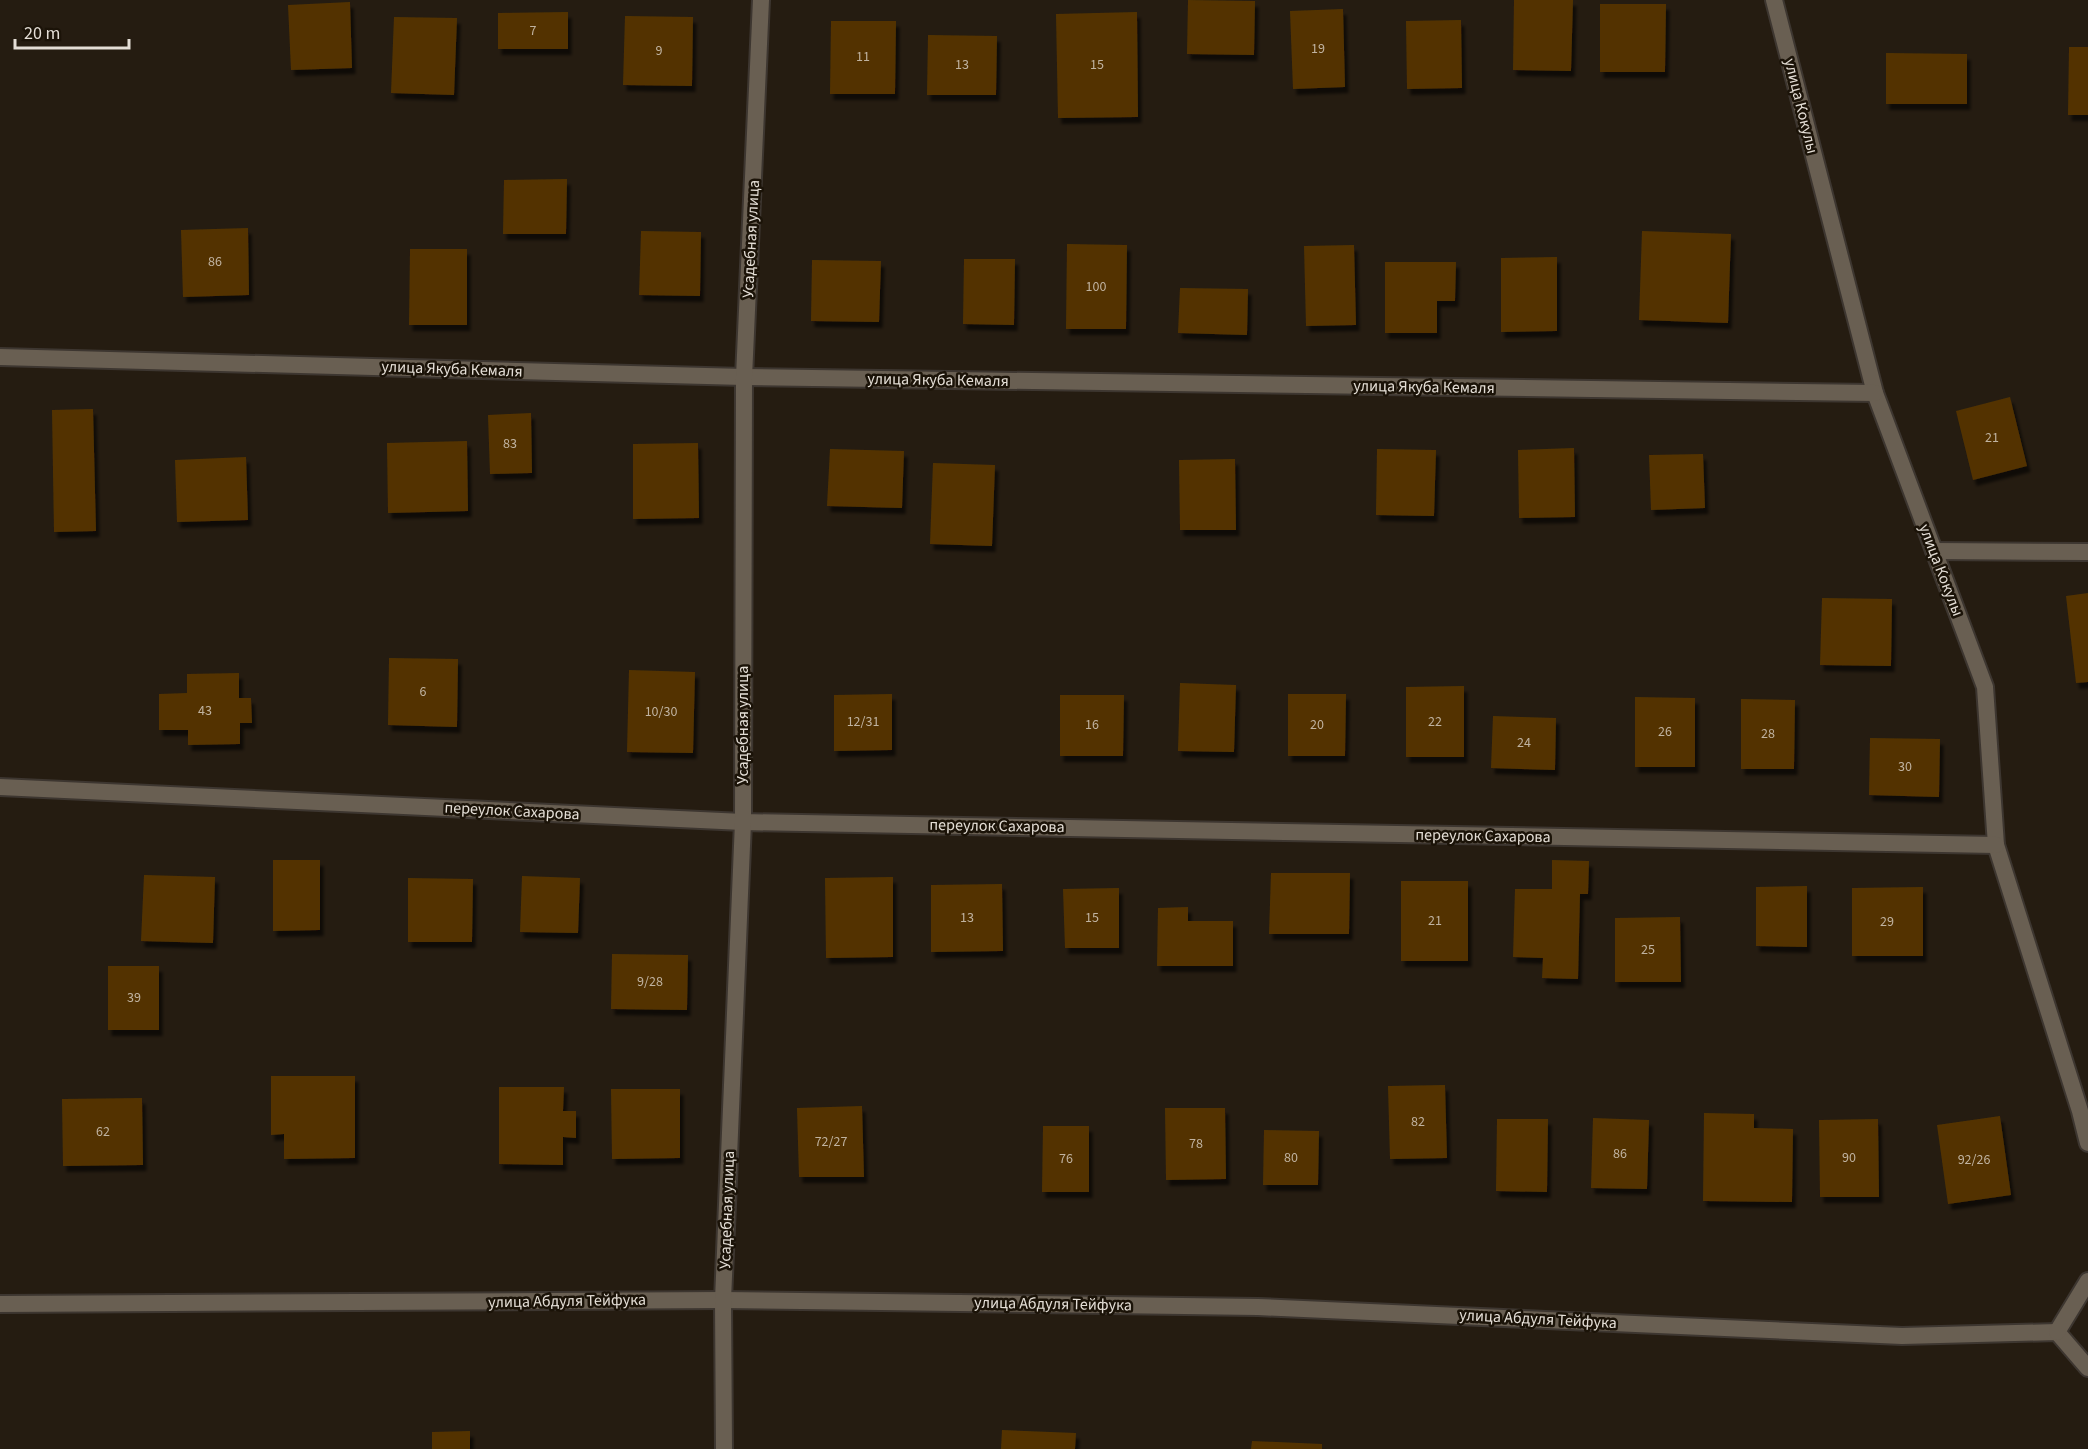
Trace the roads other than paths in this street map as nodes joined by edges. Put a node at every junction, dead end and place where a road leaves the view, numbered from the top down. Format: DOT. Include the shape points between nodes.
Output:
graph roads {
  1 [pos="761,0"];
  2 [pos="1774,0"];
  3 [pos="0,357"];
  4 [pos="744,377"];
  5 [pos="1875,393"];
  6 [pos="1934,551"];
  7 [pos="2088,552"];
  8 [pos="0,787"];
  9 [pos="743,822"];
  10 [pos="1996,845"];
  11 [pos="2084,1110"];
  12 [pos="2088,1143"];
  13 [pos="2088,1281"];
  14 [pos="723,1299"];
  15 [pos="0,1304"];
  16 [pos="2057,1332"];
  17 [pos="2088,1368"];
  18 [pos="724,1449"];
  1 -- 4 [label="street, Усадебная улица"];
  2 -- 5 [label="street, улица Кокулы"];
  3 -- 4 [label="street, улица Якуба Кемаля"];
  4 -- 5 [label="street, улица Якуба Кемаля"];
  4 -- 9 [label="street, Усадебная улица"];
  5 -- 6 [label="street, улица Кокулы"];
  6 -- 7 [label="street"];
  6 -- 10 [label="street, улица Кокулы" via="1985,687"];
  8 -- 9 [label="street, переулок Сахарова"];
  9 -- 10 [label="street, переулок Сахарова"];
  9 -- 14 [label="street, Усадебная улица"];
  10 -- 11 [label="street, улица Кокулы"];
  11 -- 12 [label="street, улица Кокулы"];
  13 -- 16 [label="street"];
  14 -- 15 [label="street, улица Абдуля Тейфука"];
  14 -- 16 [label="street, улица Абдуля Тейфука" via="1258,1307 1902,1336"];
  14 -- 18 [label="street, Усадебная улица"];
  16 -- 17 [label="street"];
}
